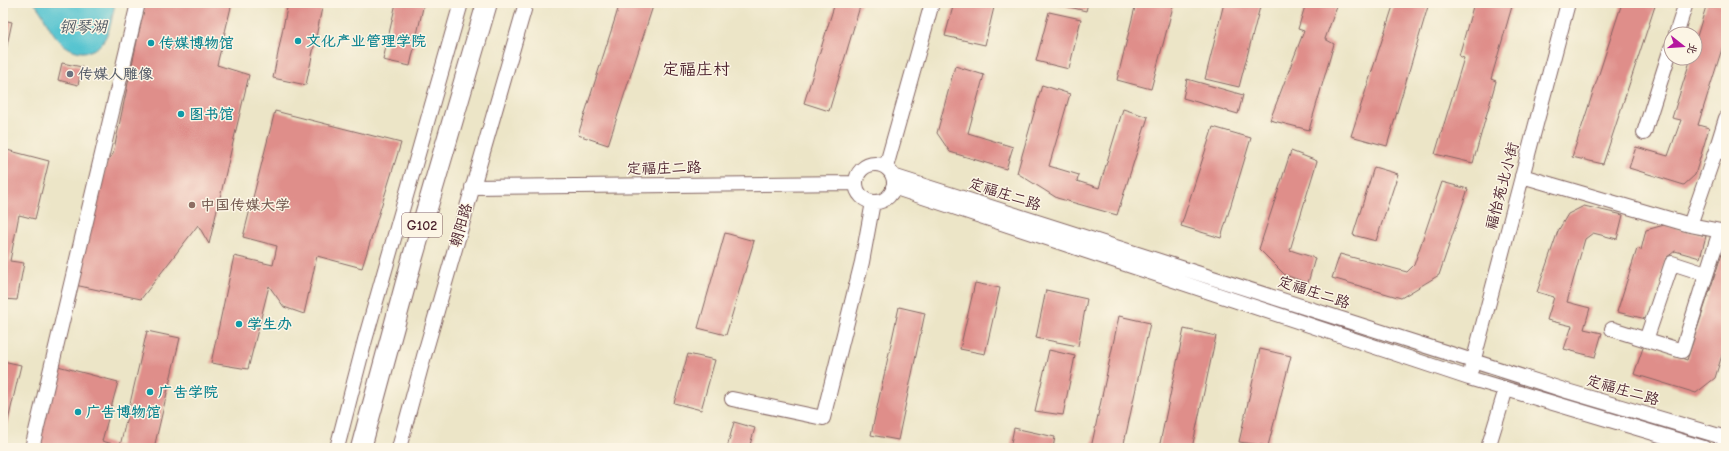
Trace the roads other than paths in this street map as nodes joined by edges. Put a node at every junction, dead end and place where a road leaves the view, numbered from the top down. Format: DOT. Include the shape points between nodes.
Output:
graph roads {
  1 [pos="138,3"];
  2 [pos="462,3"];
  3 [pos="487,3"];
  4 [pos="501,3"];
  5 [pos="526,3"];
  6 [pos="932,3"];
  7 [pos="1568,3"];
  8 [pos="1686,3"];
  9 [pos="1679,26"];
  10 [pos="1665,66"];
  11 [pos="1726,118"];
  12 [pos="1644,133"];
  13 [pos="1721,152"];
  14 [pos="1522,176"];
  15 [pos="891,177"];
  16 [pos="856,183"];
  17 [pos="472,187"];
  18 [pos="873,202"];
  19 [pos="1690,225"];
  20 [pos="1723,231"];
  21 [pos="1706,274"];
  22 [pos="1612,329"];
  23 [pos="1646,340"];
  24 [pos="1474,361"];
  25 [pos="1469,378"];
  26 [pos="1506,389"];
  27 [pos="732,399"];
  28 [pos="1726,438"];
  29 [pos="32,448"];
  30 [pos="337,448"];
  31 [pos="361,448"];
  32 [pos="376,448"];
  33 [pos="399,448"];
  34 [pos="1488,448"];
  35 [pos="1704,448"];
  1 -- 29 [label="street"];
  2 -- 30 [label="street" via="365,340"];
  3 -- 31 [label="highway, G102" via="412,260"];
  4 -- 32 [label="highway, 朝阳路 / G102" via="425,264"];
  5 -- 17 [label="street, 朝阳路"];
  6 -- 15 [label="street"];
  7 -- 14 [label="street, 福怡苑北小街"];
  8 -- 9 [label="street"];
  10 -- 12 [label="street"];
  11 -- 13 [label="street"];
  13 -- 19 [label="street"];
  14 -- 19 [label="street"];
  14 -- 24 [label="street, 福怡苑北小街"];
  15 -- 16 [label="street, 定福庄二路" via="877,164 867,165 859,172"];
  15 -- 18 [label="street" via="887,197"];
  15 -- 24 [label="street, 定福庄二路"];
  15 -- 25 [label="street, 定福庄二路"];
  16 -- 17 [label="street, 定福庄二路"];
  16 -- 18 [label="street" via="860,194"];
  17 -- 33 [label="street, 朝阳路"];
  18 -- 27 [label="street" via="862,262 824,418"];
  19 -- 20 [label="street"];
  20 -- 21 [label="street"];
  21 -- 23 [label="street" via="1672,263"];
  21 -- 23 [label="street" via="1682,351"];
  22 -- 23 [label="street"];
  24 -- 25 [label="street, 福怡苑北小街"];
  24 -- 28 [label="street, 定福庄二路"];
  25 -- 26 [label="street, 定福庄二路"];
  26 -- 34 [label="street"];
  26 -- 35 [label="street, 定福庄二路"];
}
